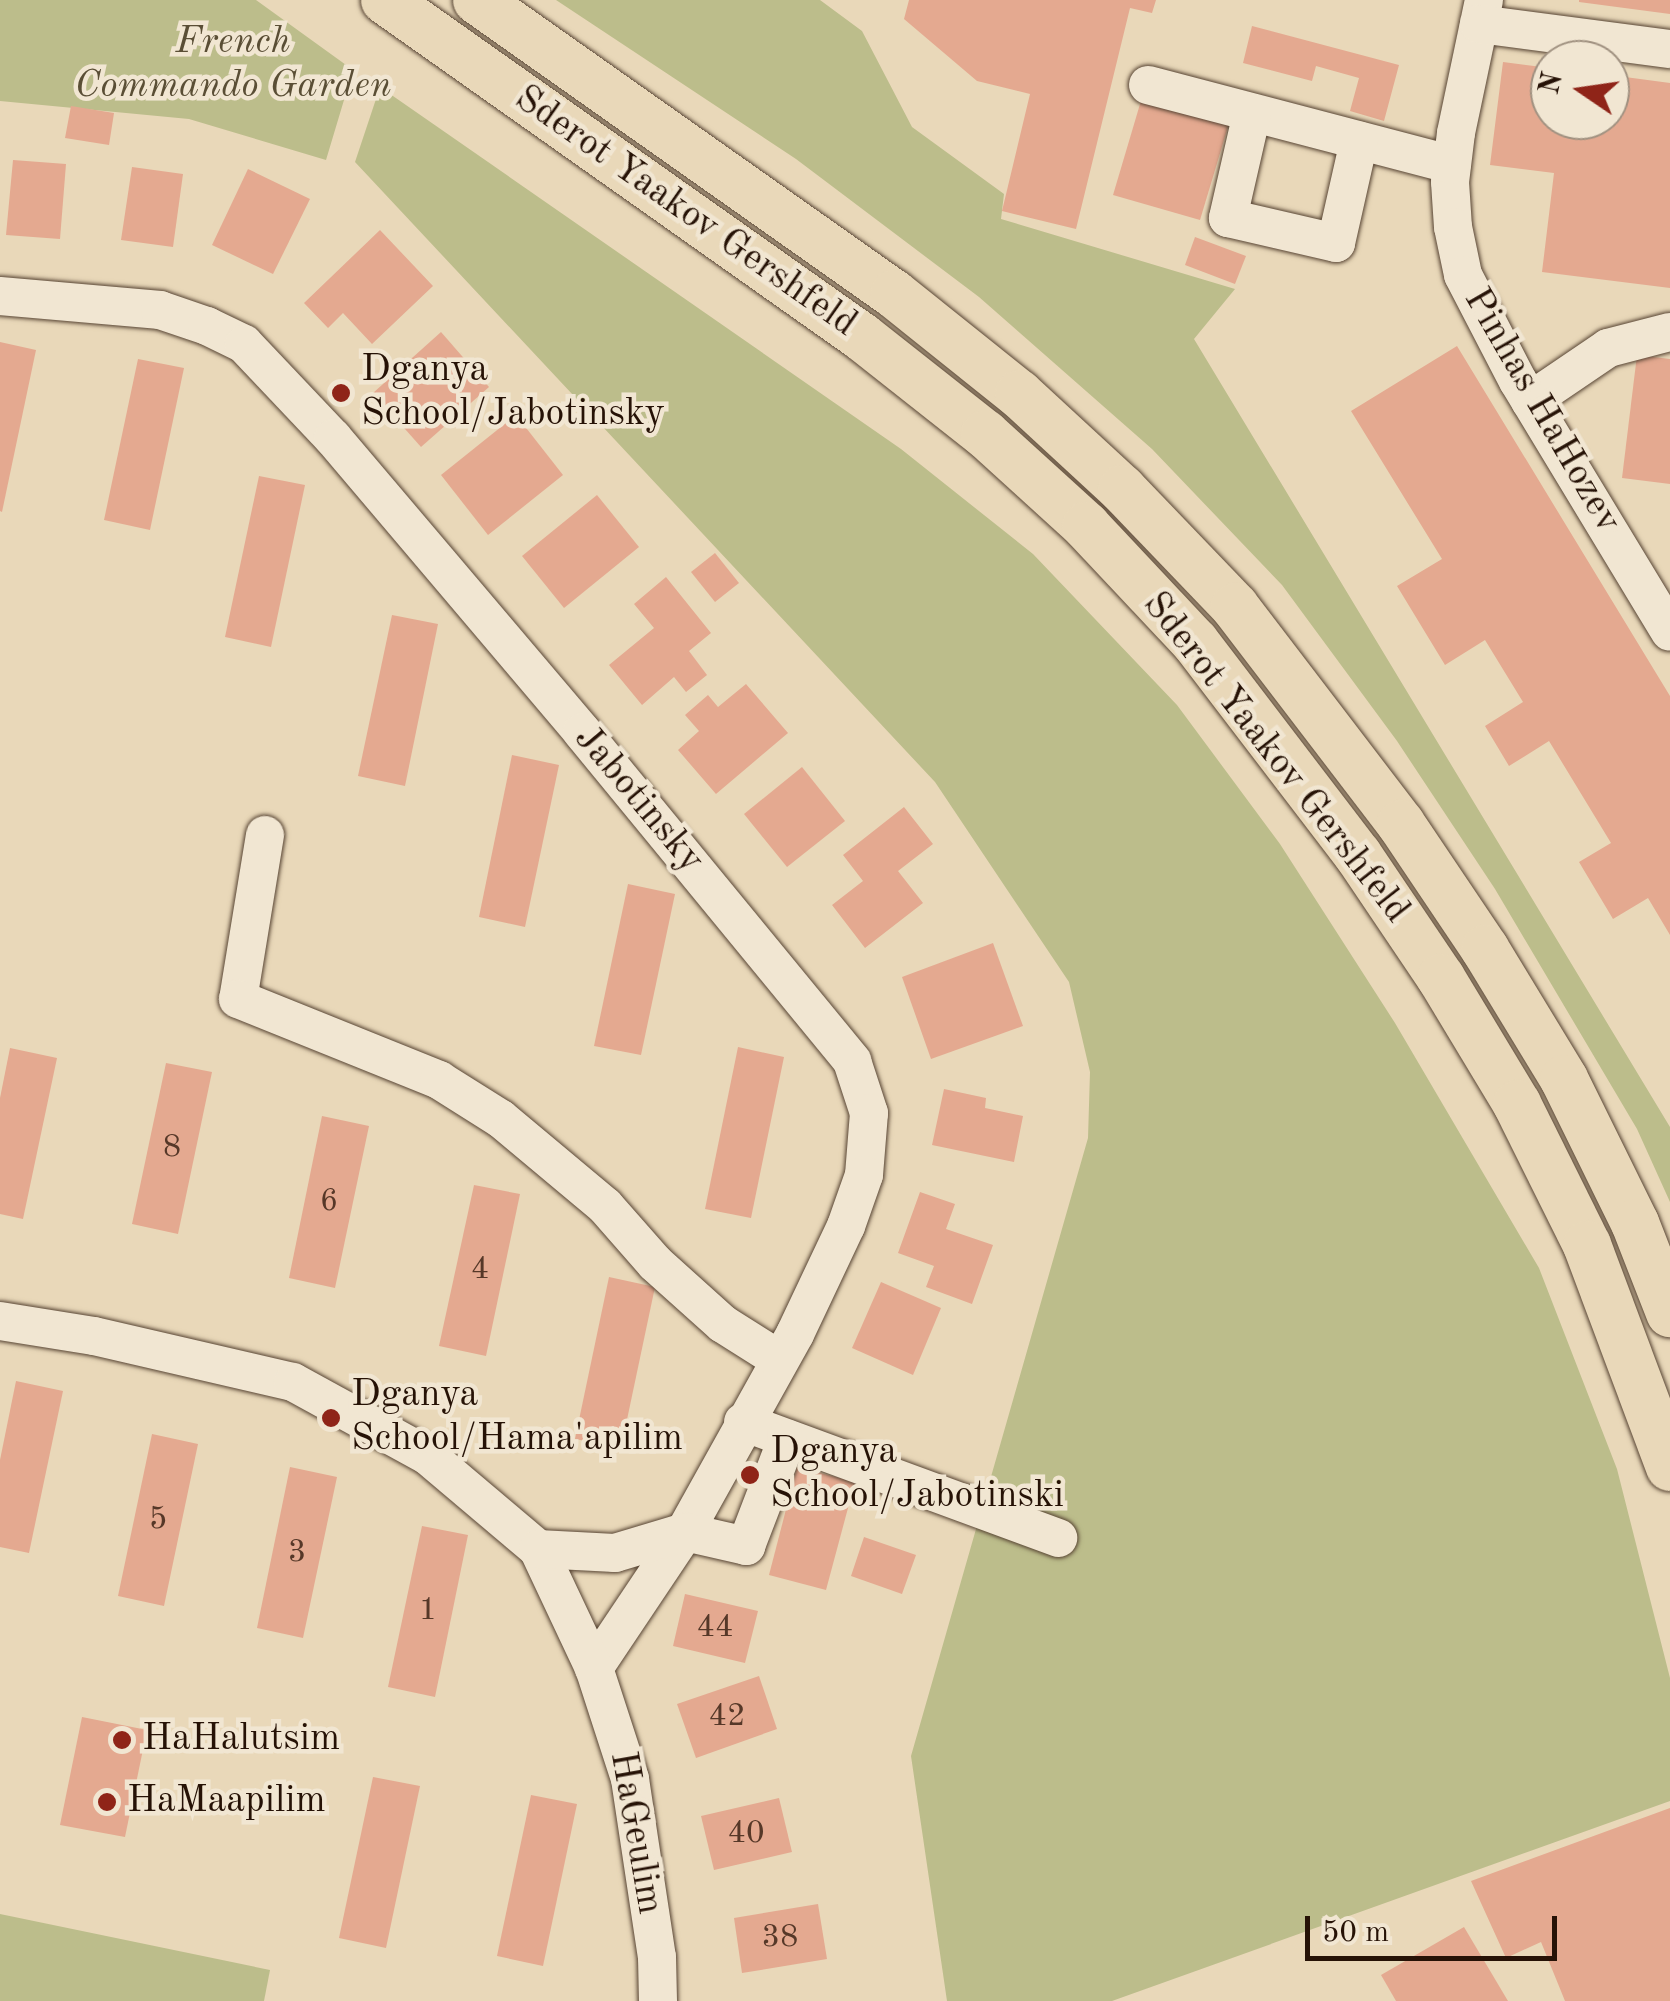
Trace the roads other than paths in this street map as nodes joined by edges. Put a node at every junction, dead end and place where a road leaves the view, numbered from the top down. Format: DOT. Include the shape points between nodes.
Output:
graph roads {
  1 [pos="385,0"];
  2 [pos="477,0"];
  3 [pos="1482,12"];
  4 [pos="1670,50"];
  5 [pos="1148,85"];
  6 [pos="1252,113"];
  7 [pos="1360,141"];
  8 [pos="1452,165"];
  9 [pos="0,296"];
  10 [pos="1670,332"];
  11 [pos="1530,401"];
  12 [pos="1670,632"];
  13 [pos="265,836"];
  14 [pos="1670,1313"];
  15 [pos="0,1321"];
  16 [pos="780,1360"];
  17 [pos="743,1422"];
  18 [pos="787,1438"];
  19 [pos="1670,1467"];
  20 [pos="684,1532"];
  21 [pos="1058,1538"];
  22 [pos="538,1550"];
  23 [pos="594,1668"];
  24 [pos="658,2001"];
  1 -- 19 [label="main road, Sderot Yaakov Gershfeld" via="878,349 1086,526 1195,642 1358,855 1518,1104 1587,1244"];
  2 -- 14 [label="main road, Sderot Yaakov Gershfeld" via="878,283 1005,383 1122,489 1235,608 1401,824 1485,949 1564,1079 1635,1223"];
  3 -- 4 [label="street"];
  3 -- 8 [label="street, Pinhas HaHozev"];
  5 -- 6 [label="street"];
  6 -- 7 [label="street"];
  6 -- 7 [label="street" via="1228,218 1336,243"];
  7 -- 8 [label="street"];
  8 -- 11 [label="street, Pinhas HaHozev" via="1452,228 1463,275"];
  9 -- 16 [label="street, Jabotinsky" via="160,310 244,344 345,453 828,1028 852,1061 869,1113 864,1175"];
  10 -- 11 [label="street" via="1608,348"];
  11 -- 12 [label="street, Pinhas HaHozev"];
  13 -- 16 [label="street" via="238,998 438,1080 501,1119 605,1206 655,1263 724,1324"];
  15 -- 22 [label="street" via="294,1382 428,1456"];
  16 -- 17 [label="street, Jabotinsky"];
  17 -- 18 [label="street"];
  17 -- 20 [label="street, Jabotinsky"];
  18 -- 20 [label="street" via="746,1546"];
  18 -- 21 [label="street"];
  20 -- 22 [label="street" via="614,1553"];
  20 -- 23 [label="street, Jabotinsky"];
  22 -- 23 [label="street"];
  23 -- 24 [label="street, HaGeulim" via="630,1780"];
}
